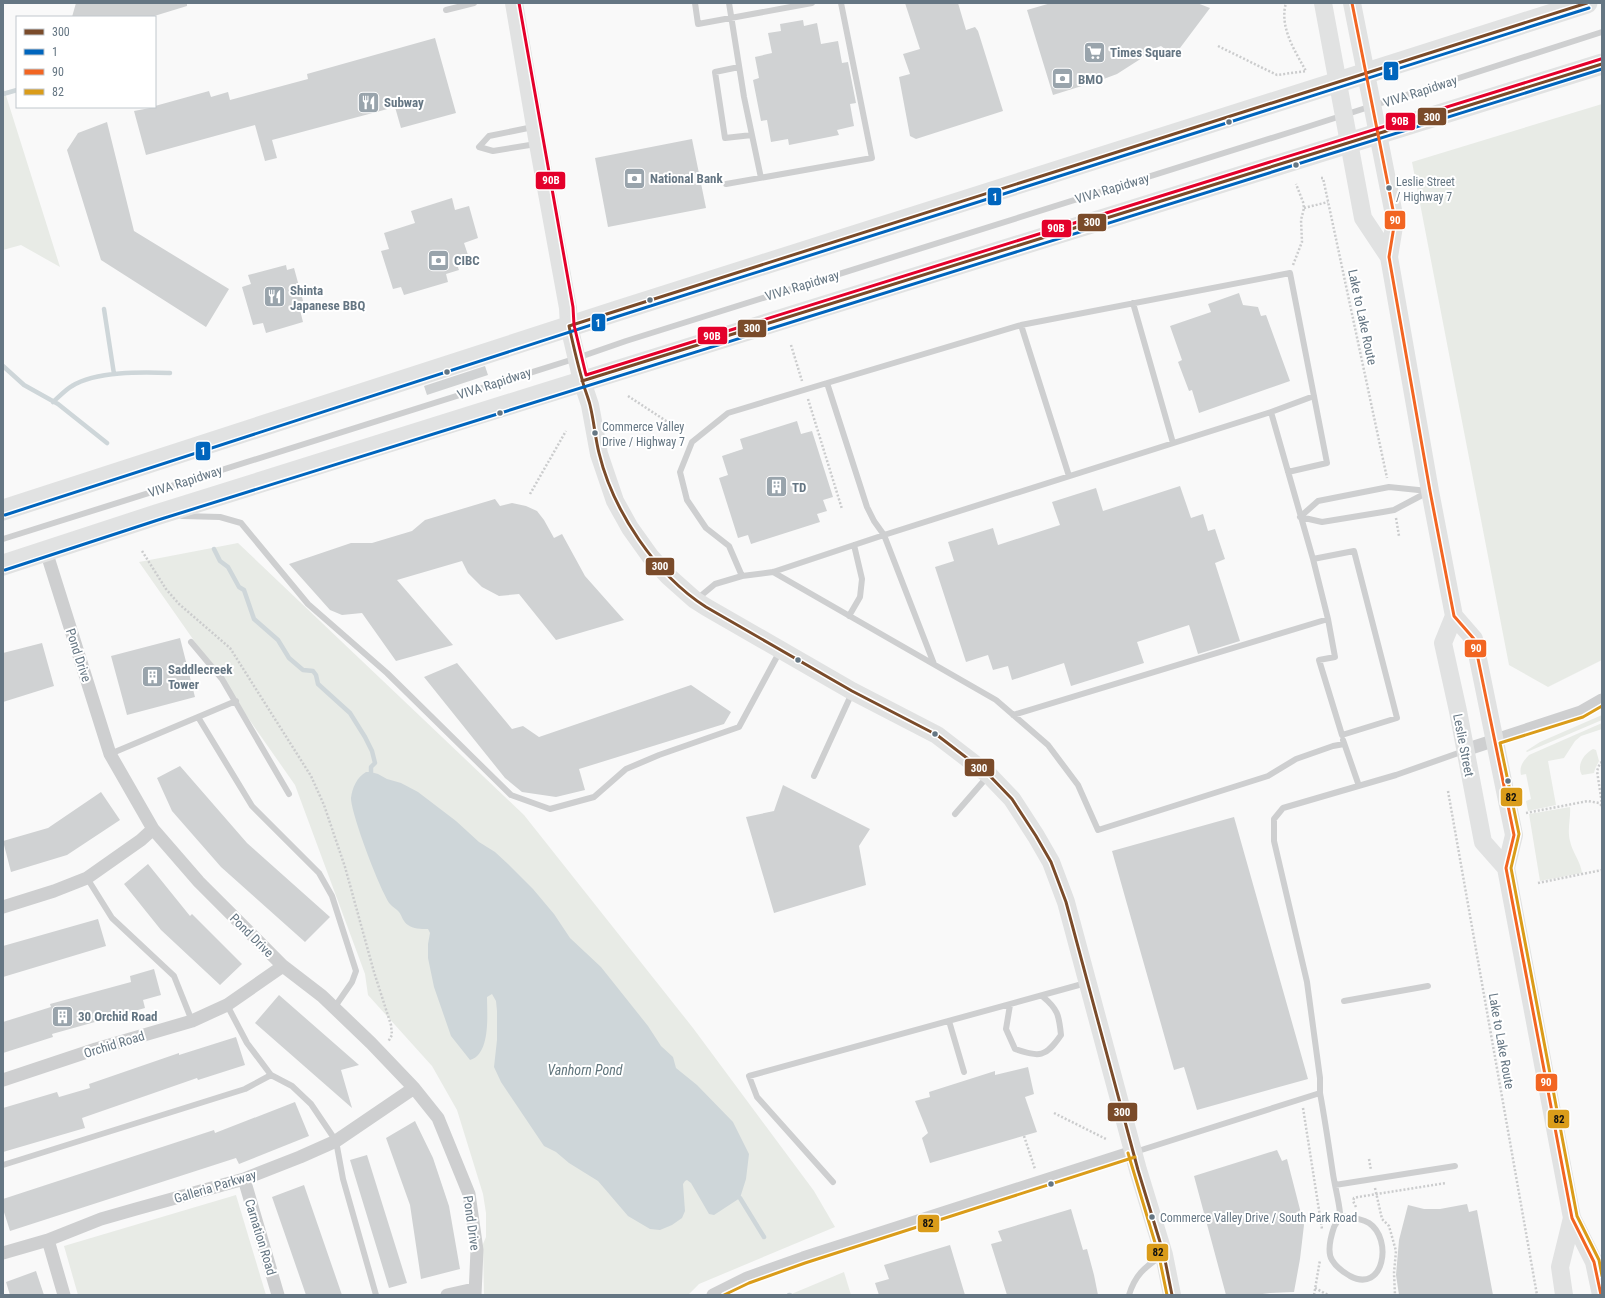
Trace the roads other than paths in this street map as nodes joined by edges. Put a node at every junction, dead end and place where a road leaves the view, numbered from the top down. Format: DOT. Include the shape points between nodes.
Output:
graph roads {
  1 [pos="474,3"];
  2 [pos="514,3"];
  3 [pos="695,3"];
  4 [pos="729,3"];
  5 [pos="812,3"];
  6 [pos="841,3"];
  7 [pos="1323,3"];
  8 [pos="1352,3"];
  9 [pos="1587,3"];
  10 [pos="446,10"];
  11 [pos="732,18"];
  12 [pos="1602,32"];
  13 [pos="1602,64"];
  14 [pos="739,68"];
  15 [pos="1366,73"];
  16 [pos="1337,82"];
  17 [pos="1372,106"];
  18 [pos="1344,115"];
  19 [pos="1378,134"];
  20 [pos="752,135"];
  21 [pos="536,136"];
  22 [pos="1349,143"];
  23 [pos="761,178"];
  24 [pos="726,184"];
  25 [pos="1389,257"];
  26 [pos="1133,304"];
  27 [pos="1021,325"];
  28 [pos="569,326"];
  29 [pos="577,358"];
  30 [pos="582,381"];
  31 [pos="827,384"];
  32 [pos="1314,396"];
  33 [pos="1271,412"];
  34 [pos="1173,443"];
  35 [pos="1288,472"];
  36 [pos="1069,476"];
  37 [pos="1430,491"];
  38 [pos="3,510"];
  39 [pos="156,515"];
  40 [pos="1300,516"];
  41 [pos="884,535"];
  42 [pos="3,539"];
  43 [pos="854,545"];
  44 [pos="46,551"];
  45 [pos="1313,559"];
  46 [pos="3,565"];
  47 [pos="773,572"];
  48 [pos="742,576"];
  49 [pos="695,600"];
  50 [pos="849,616"];
  51 [pos="1454,616"];
  52 [pos="1328,619"];
  53 [pos="192,642"];
  54 [pos="780,651"];
  55 [pos="934,664"];
  56 [pos="852,691"];
  57 [pos="1602,700"];
  58 [pos="236,701"];
  59 [pos="1013,715"];
  60 [pos="198,717"];
  61 [pos="1342,735"];
  62 [pos="1494,740"];
  63 [pos="1344,744"];
  64 [pos="1465,750"];
  65 [pos="110,754"];
  66 [pos="989,775"];
  67 [pos="814,776"];
  68 [pos="1359,786"];
  69 [pos="289,794"];
  70 [pos="955,814"];
  71 [pos="153,829"];
  72 [pos="1506,868"];
  73 [pos="87,878"];
  74 [pos="3,907"];
  75 [pos="283,966"];
  76 [pos="1087,983"];
  77 [pos="1428,986"];
  78 [pos="1042,996"];
  79 [pos="1344,1001"];
  80 [pos="1010,1004"];
  81 [pos="227,1005"];
  82 [pos="334,1008"];
  83 [pos="192,1021"];
  84 [pos="949,1021"];
  85 [pos="964,1072"];
  86 [pos="271,1075"];
  87 [pos="3,1080"];
  88 [pos="414,1088"];
  89 [pos="1320,1093"];
  90 [pos="336,1141"];
  91 [pos="1133,1152"];
  92 [pos="3,1165"];
  93 [pos="1455,1166"];
  94 [pos="244,1179"];
  95 [pos="833,1182"];
  96 [pos="1335,1185"];
  97 [pos="1340,1216"];
  98 [pos="1572,1218"];
  99 [pos="48,1240"];
  100 [pos="3,1253"];
  101 [pos="1164,1254"];
  102 [pos="474,1292"];
  103 [pos="64,1295"];
  104 [pos="278,1295"];
  105 [pos="376,1295"];
  106 [pos="447,1295"];
  107 [pos="713,1295"];
  108 [pos="1129,1295"];
  109 [pos="1172,1295"];
  110 [pos="1564,1295"];
  111 [pos="1601,1295"];
  1 -- 10 [label="lane"];
  2 -- 21 [label="main road"];
  3 -- 11 [label="lane" via="698,24"];
  4 -- 11 [label="lane"];
  5 -- 11 [label="lane"];
  6 -- 23 [label="lane" via="872,158"];
  7 -- 16 [label="main road"];
  8 -- 15 [label="main road"];
  9 -- 15 [label="main road"];
  11 -- 14 [label="lane"];
  12 -- 17 [label="lane, VIVA Rapidway"];
  13 -- 19 [label="main road"];
  14 -- 20 [label="lane"];
  14 -- 20 [label="lane" via="715,72 725,138"];
  15 -- 16 [label="main road"];
  15 -- 17 [label="main road"];
  16 -- 18 [label="main road"];
  16 -- 28 [label="main road"];
  17 -- 18 [label="lane, VIVA Rapidway"];
  17 -- 19 [label="main road"];
  18 -- 22 [label="main road"];
  18 -- 29 [label="lane, VIVA Rapidway"];
  19 -- 22 [label="main road"];
  19 -- 25 [label="main road" via="1395,220"];
  20 -- 23 [label="lane"];
  21 -- 21 [label="lane" via="489,136 479,147 493,151"];
  21 -- 28 [label="main road" via="568,308"];
  22 -- 25 [label="main road" via="1363,218"];
  22 -- 30 [label="main road"];
  23 -- 24 [label="lane"];
  25 -- 37 [label="main road"];
  26 -- 27 [label="lane"];
  26 -- 32 [label="lane" via="1290,273"];
  26 -- 34 [label="lane"];
  27 -- 31 [label="lane"];
  27 -- 36 [label="lane"];
  28 -- 29 [label="main road"];
  28 -- 38 [label="main road"];
  29 -- 30 [label="main road"];
  29 -- 42 [label="lane, VIVA Rapidway"];
  30 -- 39 [label="main road"];
  30 -- 49 [label="main road" via="590,405 599,454 615,501 650,556"];
  31 -- 41 [label="lane" via="867,507"];
  31 -- 48 [label="lane" via="728,413 692,442 680,472 687,500 706,528 729,546"];
  32 -- 33 [label="lane"];
  32 -- 35 [label="lane" via="1327,463"];
  33 -- 34 [label="lane"];
  33 -- 35 [label="lane"];
  34 -- 36 [label="lane"];
  35 -- 40 [label="lane"];
  36 -- 41 [label="lane"];
  37 -- 40 [label="lane" via="1394,510 1322,522"];
  37 -- 40 [label="lane" via="1389,487 1318,501"];
  37 -- 51 [label="main road"];
  39 -- 44 [label="main road"];
  39 -- 54 [label="lane" via="220,516 242,523 308,604 387,673 511,795 550,809 594,797 626,769 659,754 739,727"];
  40 -- 45 [label="lane"];
  41 -- 43 [label="lane"];
  41 -- 55 [label="lane"];
  43 -- 47 [label="lane"];
  43 -- 50 [label="lane" via="862,579 860,597"];
  44 -- 46 [label="main road"];
  44 -- 65 [label="street, Pond Drive"];
  45 -- 52 [label="lane"];
  45 -- 61 [label="lane" via="1354,551 1397,718"];
  47 -- 48 [label="lane"];
  47 -- 50 [label="lane"];
  48 -- 49 [label="lane" via="716,584"];
  49 -- 54 [label="main road"];
  50 -- 55 [label="lane"];
  51 -- 62 [label="main road" via="1474,639"];
  51 -- 64 [label="main road, Leslie Street" via="1443,643"];
  52 -- 59 [label="lane"];
  52 -- 61 [label="lane" via="1335,657 1319,660"];
  53 -- 58 [label="lane"];
  54 -- 56 [label="main road"];
  55 -- 59 [label="lane" via="996,700"];
  56 -- 66 [label="main road" via="937,735"];
  56 -- 67 [label="lane"];
  57 -- 62 [label="street" via="1580,712"];
  58 -- 60 [label="lane"];
  58 -- 69 [label="lane"];
  59 -- 63 [label="lane" via="1048,745 1078,785 1098,830 1268,776 1296,759"];
  60 -- 65 [label="lane"];
  60 -- 82 [label="lane" via="252,806 319,872 332,896 356,971 352,982"];
  61 -- 63 [label="lane"];
  62 -- 64 [label="street"];
  62 -- 72 [label="main road" via="1514,835"];
  63 -- 68 [label="lane"];
  64 -- 68 [label="lane"];
  64 -- 72 [label="main road, Leslie Street" via="1483,842"];
  65 -- 71 [label="street, Pond Drive"];
  66 -- 70 [label="lane"];
  66 -- 76 [label="main road" via="1012,799 1051,862 1066,902"];
  68 -- 89 [label="lane" via="1283,808 1274,819 1274,841 1307,982"];
  71 -- 73 [label="street"];
  71 -- 75 [label="street, Pond Drive" via="199,882"];
  72 -- 98 [label="main road"];
  73 -- 74 [label="street"];
  73 -- 83 [label="lane" via="112,918 174,976"];
  75 -- 81 [label="street, Orchid Road"];
  75 -- 82 [label="street, Pond Drive"];
  76 -- 78 [label="lane"];
  76 -- 91 [label="main road"];
  77 -- 79 [label="lane"];
  78 -- 80 [label="lane"];
  78 -- 80 [label="lane" via="1059,1015 1061,1035 1051,1050 1035,1055 1015,1049 1006,1029"];
  80 -- 84 [label="lane"];
  81 -- 83 [label="street, Orchid Road"];
  81 -- 86 [label="lane" via="247,1043"];
  82 -- 88 [label="street, Pond Drive"];
  83 -- 87 [label="street, Orchid Road"];
  84 -- 85 [label="lane"];
  84 -- 95 [label="lane" via="749,1076 757,1097"];
  86 -- 90 [label="lane" via="292,1086 311,1104"];
  86 -- 92 [label="lane" via="245,1089"];
  88 -- 90 [label="street, Galleria Parkway"];
  88 -- 102 [label="street, Pond Drive" via="438,1118 469,1194 477,1250"];
  89 -- 91 [label="lane"];
  89 -- 96 [label="lane"];
  90 -- 94 [label="street, Galleria Parkway"];
  90 -- 105 [label="lane" via="343,1179"];
  91 -- 101 [label="main road"];
  91 -- 107 [label="street" via="768,1270"];
  93 -- 96 [label="lane"];
  94 -- 99 [label="street, Galleria Parkway" via="102,1219"];
  94 -- 104 [label="street, Carnation Road"];
  96 -- 97 [label="lane"];
  97 -- 97 [label="lane" via="1332,1237 1331,1259 1345,1273 1366,1280 1374,1276 1382,1259 1382,1244 1378,1231 1368,1223"];
  98 -- 110 [label="main road" via="1560,1267"];
  98 -- 111 [label="main road" via="1594,1262"];
  99 -- 100 [label="street, Galleria Parkway"];
  99 -- 103 [label="street"];
  101 -- 108 [label="lane" via="1144,1268 1133,1281"];
  101 -- 109 [label="main road"];
  102 -- 106 [label="street"];
}
